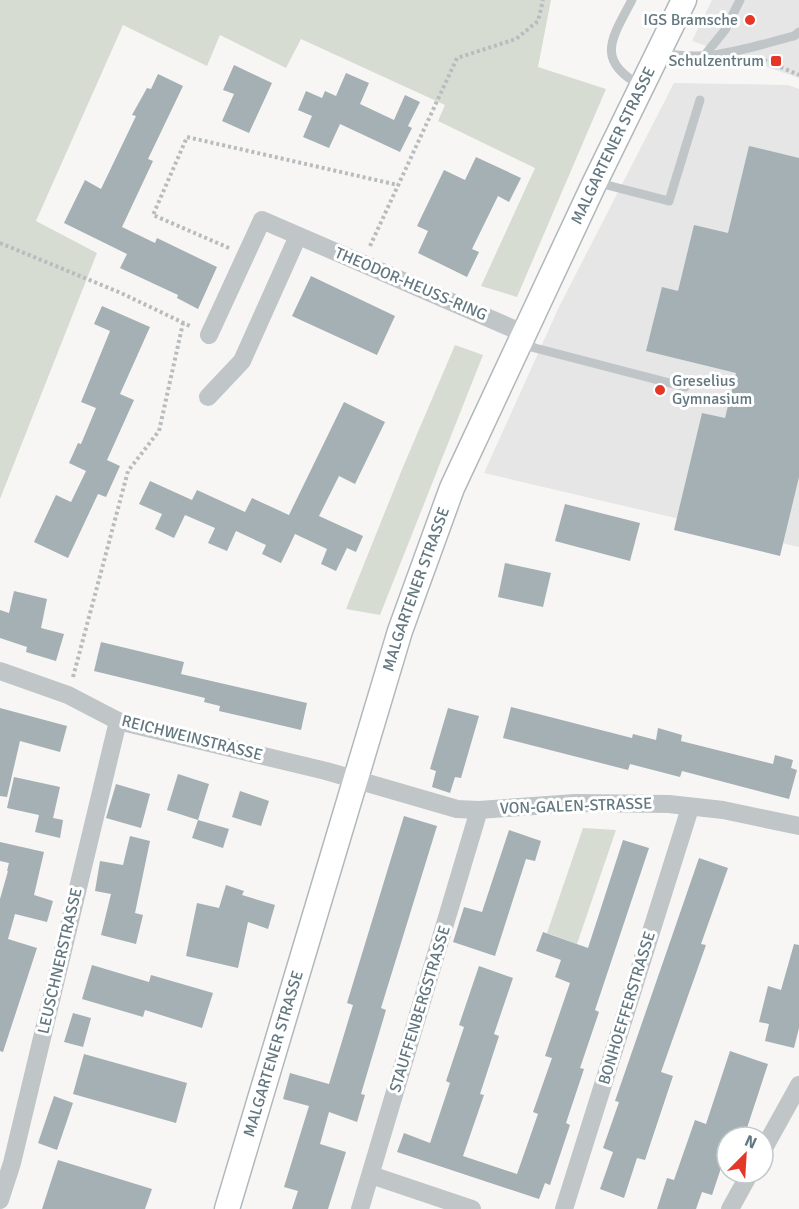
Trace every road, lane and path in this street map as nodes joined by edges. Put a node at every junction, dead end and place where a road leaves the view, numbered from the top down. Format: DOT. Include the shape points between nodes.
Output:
graph roads {
  1 [pos="543,0"];
  2 [pos="632,0"];
  3 [pos="684,0"];
  4 [pos="740,0"];
  5 [pos="799,32"];
  6 [pos="659,51"];
  7 [pos="739,51"];
  8 [pos="704,56"];
  9 [pos="799,75"];
  10 [pos="642,86"];
  11 [pos="700,100"];
  12 [pos="595,182"];
  13 [pos="398,185"];
  14 [pos="298,236"];
  15 [pos="0,243"];
  16 [pos="245,255"];
  17 [pos="362,264"];
  18 [pos="183,323"];
  19 [pos="209,335"];
  20 [pos="521,338"];
  21 [pos="685,387"];
  22 [pos="208,397"];
  23 [pos="0,671"];
  24 [pos="68,695"];
  25 [pos="118,721"];
  26 [pos="356,779"];
  27 [pos="690,808"];
  28 [pos="479,810"];
  29 [pos="799,826"];
  30 [pos="799,1086"];
  31 [pos="775,1129"];
  32 [pos="6,1162"];
  33 [pos="371,1175"];
  34 [pos="743,1185"];
  35 [pos="0,1200"];
  36 [pos="227,1209"];
  37 [pos="360,1209"];
  38 [pos="472,1209"];
  39 [pos="564,1209"];
  40 [pos="730,1209"];
  1 -- 13 [label="path" via="538,21 516,39 457,58"];
  2 -- 10 [label="lane" via="611,44 612,61 626,78"];
  3 -- 6 [label="street, MALGARTENER STRASSE"];
  4 -- 8 [label="lane" via="725,30"];
  5 -- 7 [label="lane"];
  6 -- 8 [label="lane" via="675,56"];
  6 -- 10 [label="street, MALGARTENER STRASSE"];
  7 -- 8 [label="lane"];
  7 -- 9 [label="path"];
  10 -- 12 [label="street, MALGARTENER STRASSE"];
  11 -- 12 [label="lane" via="669,201"];
  12 -- 20 [label="street, MALGARTENER STRASSE"];
  13 -- 16 [label="path" via="187,137 153,215"];
  13 -- 17 [label="path"];
  14 -- 16 [label="street, THEODOR-HEUSS-RING" via="262,220"];
  14 -- 17 [label="street, THEODOR-HEUSS-RING"];
  14 -- 22 [label="street" via="242,361"];
  15 -- 18 [label="path"];
  16 -- 19 [label="street, THEODOR-HEUSS-RING"];
  17 -- 20 [label="street, THEODOR-HEUSS-RING"];
  18 -- 19 [label="path"];
  18 -- 24 [label="path" via="159,431 128,471"];
  20 -- 21 [label="lane" via="535,348"];
  20 -- 26 [label="street, MALGARTENER STRASSE" via="452,488 400,631"];
  23 -- 24 [label="street, REICHWEINSTRASSE"];
  24 -- 25 [label="street, REICHWEINSTRASSE"];
  25 -- 26 [label="street, REICHWEINSTRASSE"];
  25 -- 32 [label="street, LEUSCHNERSTRASSE"];
  26 -- 28 [label="street, VON-GALEN-STRASSE" via="457,809"];
  26 -- 36 [label="street, MALGARTENER STRASSE"];
  27 -- 28 [label="street, VON-GALEN-STRASSE" via="669,804 574,803"];
  27 -- 29 [label="street, VON-GALEN-STRASSE" via="723,810"];
  27 -- 39 [label="street, BONHOEFFERSTRASSE"];
  28 -- 33 [label="street, STAUFFENBERGSTRASSE"];
  30 -- 31 [label="street"];
  32 -- 35 [label="street, LEUSCHNERSTRASSE"];
  33 -- 37 [label="street, STAUFFENBERGSTRASSE"];
  33 -- 38 [label="street"];
  34 -- 40 [label="street"];
}
